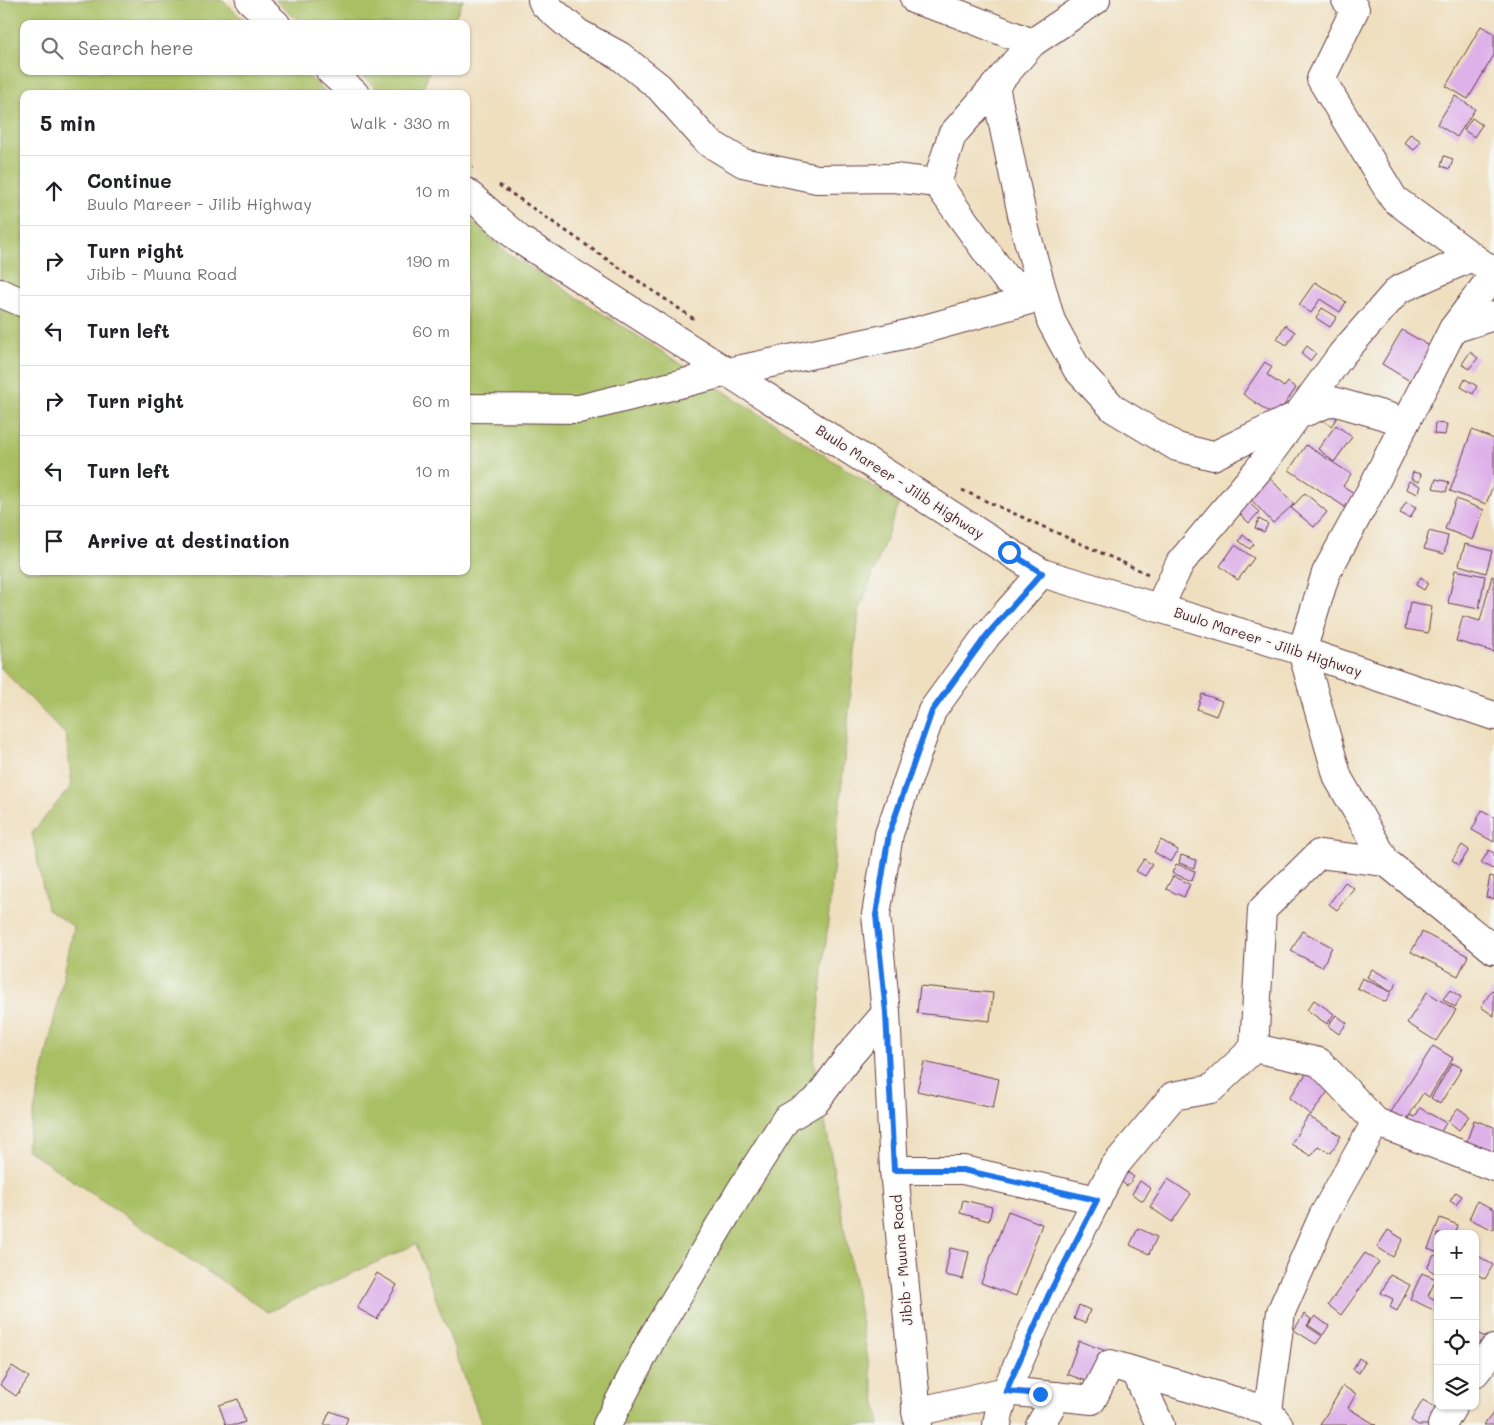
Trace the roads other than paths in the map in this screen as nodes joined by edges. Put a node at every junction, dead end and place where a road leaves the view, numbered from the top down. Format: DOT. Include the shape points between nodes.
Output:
graph roads {
  1 [pos="250,0"];
  2 [pos="542,0"];
  3 [pos="915,0"];
  4 [pos="1096,0"];
  5 [pos="1346,0"];
  6 [pos="272,20"];
  7 [pos="1032,43"];
  8 [pos="334,75"];
  9 [pos="996,86"];
  10 [pos="351,90"];
  11 [pos="470,180"];
  12 [pos="937,183"];
  13 [pos="1472,257"];
  14 [pos="1494,273"];
  15 [pos="0,293"];
  16 [pos="1044,296"];
  17 [pos="20,301"];
  18 [pos="1494,316"];
  19 [pos="1453,329"];
  20 [pos="728,372"];
  21 [pos="470,408"];
  22 [pos="1298,415"];
  23 [pos="1404,425"];
  24 [pos="1042,573"];
  25 [pos="1159,608"];
  26 [pos="1302,652"];
  27 [pos="1494,716"];
  28 [pos="1386,862"];
  29 [pos="1494,950"];
  30 [pos="886,1013"];
  31 [pos="1254,1048"];
  32 [pos="1376,1122"];
  33 [pos="1494,1167"];
  34 [pos="894,1170"];
  35 [pos="1097,1200"];
  36 [pos="1494,1350"];
  37 [pos="1479,1369"];
  38 [pos="1136,1372"];
  39 [pos="1006,1391"];
  40 [pos="1057,1396"];
  41 [pos="1451,1410"];
  42 [pos="1274,1418"];
  43 [pos="917,1419"];
  44 [pos="606,1425"];
  45 [pos="997,1425"];
  46 [pos="1040,1425"];
  47 [pos="1160,1425"];
  48 [pos="1442,1425"];
  1 -- 6 [label="street"];
  2 -- 12 [label="street" via="578,33 620,56 659,87 708,142 743,163 817,179 894,178"];
  3 -- 7 [label="street"];
  4 -- 7 [label="street"];
  5 -- 13 [label="street" via="1355,9 1321,79 1394,199"];
  7 -- 9 [label="street"];
  8 -- 10 [label="street"];
  9 -- 12 [label="street" via="952,135"];
  9 -- 16 [label="street" via="1025,229"];
  11 -- 20 [label="street, Buulo Mareer - Jilib Highway" via="519,239"];
  12 -- 16 [label="street" via="1006,279"];
  13 -- 14 [label="street"];
  13 -- 22 [label="street" via="1398,290 1342,354"];
  14 -- 19 [label="street"];
  15 -- 17 [label="street"];
  16 -- 20 [label="street" via="903,334"];
  16 -- 22 [label="street" via="1051,321 1077,369 1114,409 1177,447 1212,456"];
  18 -- 19 [label="street"];
  19 -- 23 [label="street"];
  20 -- 21 [label="street" via="579,409"];
  20 -- 24 [label="street, Buulo Mareer - Jilib Highway"];
  22 -- 23 [label="street" via="1333,400 1388,416"];
  22 -- 25 [label="street" via="1258,470 1180,563"];
  23 -- 26 [label="street" via="1326,573"];
  24 -- 25 [label="street, Buulo Mareer - Jilib Highway"];
  24 -- 30 [label="street, Jibib - Muuna Road" via="987,635 932,711 889,834 876,915"];
  25 -- 26 [label="street, Buulo Mareer - Jilib Highway"];
  26 -- 27 [label="street, Buulo Mareer - Jilib Highway"];
  26 -- 28 [label="street" via="1338,778"];
  28 -- 29 [label="street"];
  28 -- 31 [label="street" via="1319,854 1262,910"];
  30 -- 34 [label="street, Jibib - Muuna Road"];
  30 -- 44 [label="street" via="816,1101 786,1119 651,1340"];
  31 -- 32 [label="street" via="1319,1062"];
  31 -- 35 [label="street" via="1211,1089 1173,1096 1113,1168"];
  32 -- 33 [label="street"];
  32 -- 42 [label="street" via="1322,1216 1281,1312"];
  34 -- 35 [label="street" via="963,1170"];
  34 -- 43 [label="street, Jibib - Muuna Road"];
  35 -- 39 [label="street" via="1049,1294"];
  36 -- 37 [label="street"];
  38 -- 40 [label="street" via="1110,1364 1092,1400"];
  38 -- 42 [label="street"];
  38 -- 47 [label="street"];
  39 -- 40 [label="street"];
  39 -- 43 [label="street"];
  39 -- 45 [label="street"];
  40 -- 46 [label="street"];
  41 -- 48 [label="street"];
}
